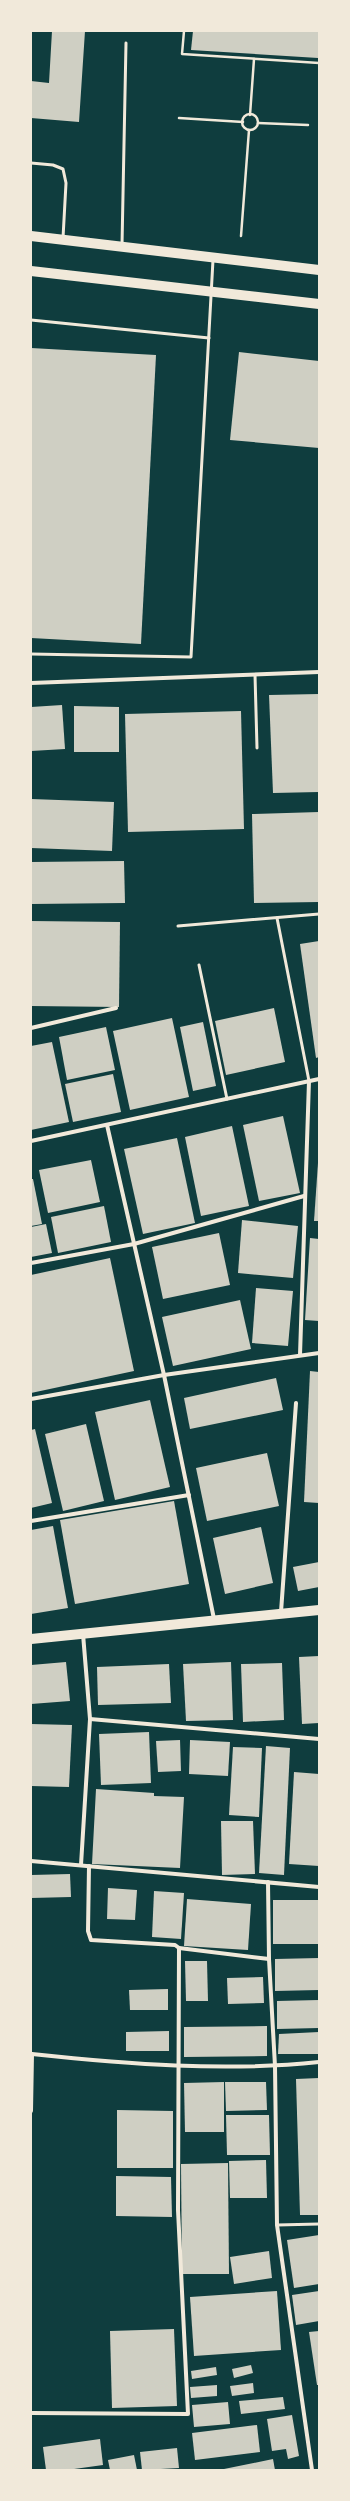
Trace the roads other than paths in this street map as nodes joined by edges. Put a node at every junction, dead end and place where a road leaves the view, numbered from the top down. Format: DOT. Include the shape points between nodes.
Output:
graph roads {
  1 [pos="126,43"];
  2 [pos="31,163"];
  3 [pos="31,236"];
  4 [pos="63,240"];
  5 [pos="122,247"];
  6 [pos="213,258"];
  7 [pos="319,270"];
  8 [pos="31,271"];
  9 [pos="210,291"];
  10 [pos="319,304"];
  11 [pos="31,320"];
  12 [pos="209,338"];
  13 [pos="31,654"];
  14 [pos="319,672"];
  15 [pos="255,675"];
  16 [pos="31,683"];
  17 [pos="257,748"];
  18 [pos="319,914"];
  19 [pos="277,918"];
  20 [pos="178,926"];
  21 [pos="199,965"];
  22 [pos="116,1008"];
  23 [pos="31,1028"];
  24 [pos="319,1079"];
  25 [pos="309,1082"];
  26 [pos="226,1099"];
  27 [pos="107,1125"];
  28 [pos="31,1141"];
  29 [pos="304,1196"];
  30 [pos="134,1244"];
  31 [pos="31,1263"];
  32 [pos="319,1353"];
  33 [pos="300,1355"];
  34 [pos="164,1375"];
  35 [pos="31,1399"];
  36 [pos="296,1403"];
  37 [pos="189,1495"];
  38 [pos="31,1521"];
  39 [pos="319,1610"];
  40 [pos="281,1615"];
  41 [pos="214,1622"];
  42 [pos="83,1634"];
  43 [pos="31,1639"];
  44 [pos="90,1719"];
  45 [pos="319,1739"];
  46 [pos="31,1861"];
  47 [pos="81,1865"];
  48 [pos="89,1866"];
  49 [pos="268,1882"];
  50 [pos="319,1887"];
  51 [pos="179,1948"];
  52 [pos="269,1960"];
  53 [pos="319,2062"];
  54 [pos="180,2064"];
  55 [pos="275,2066"];
  56 [pos="31,2070"];
  57 [pos="31,2111"];
  58 [pos="319,2224"];
  59 [pos="277,2225"];
  60 [pos="31,2414"];
  61 [pos="312,2470"];
  1 -- 5 [label="lane"];
  2 -- 4 [label="lane" via="53,165 63,169 66,183"];
  3 -- 4 [label="main road"];
  4 -- 5 [label="main road"];
  5 -- 6 [label="main road"];
  6 -- 7 [label="main road"];
  6 -- 9 [label="lane"];
  8 -- 9 [label="main road"];
  9 -- 10 [label="main road"];
  9 -- 12 [label="lane"];
  11 -- 12 [label="lane"];
  12 -- 13 [label="lane" via="191,657"];
  14 -- 15 [label="street"];
  15 -- 16 [label="street"];
  15 -- 17 [label="lane"];
  18 -- 19 [label="lane"];
  19 -- 20 [label="lane"];
  19 -- 25 [label="lane"];
  21 -- 26 [label="lane"];
  22 -- 23 [label="street"];
  24 -- 25 [label="street"];
  25 -- 26 [label="street"];
  25 -- 29 [label="street"];
  26 -- 27 [label="street"];
  27 -- 28 [label="street"];
  27 -- 30 [label="street"];
  29 -- 30 [label="street"];
  29 -- 33 [label="street"];
  30 -- 31 [label="street"];
  30 -- 34 [label="street"];
  32 -- 33 [label="street"];
  33 -- 34 [label="street"];
  34 -- 35 [label="street"];
  34 -- 37 [label="street"];
  36 -- 40 [label="street"];
  37 -- 38 [label="street"];
  37 -- 41 [label="street"];
  39 -- 40 [label="main road"];
  40 -- 41 [label="main road"];
  41 -- 42 [label="main road"];
  42 -- 43 [label="main road"];
  42 -- 44 [label="street"];
  44 -- 45 [label="street"];
  44 -- 47 [label="street"];
  46 -- 47 [label="street"];
  47 -- 48 [label="street"];
  48 -- 49 [label="street"];
  48 -- 51 [label="street" via="88,1931 91,1940 175,1945"];
  49 -- 50 [label="street"];
  49 -- 52 [label="street"];
  51 -- 52 [label="street"];
  51 -- 54 [label="street"];
  52 -- 55 [label="street"];
  53 -- 55 [label="street"];
  54 -- 55 [label="street"];
  54 -- 56 [label="street" via="120,2064 32,2054"];
  54 -- 60 [label="street" via="178,2210 188,2414"];
  55 -- 59 [label="street"];
  56 -- 57 [label="street"];
  58 -- 59 [label="lane"];
  59 -- 61 [label="street"];
}
